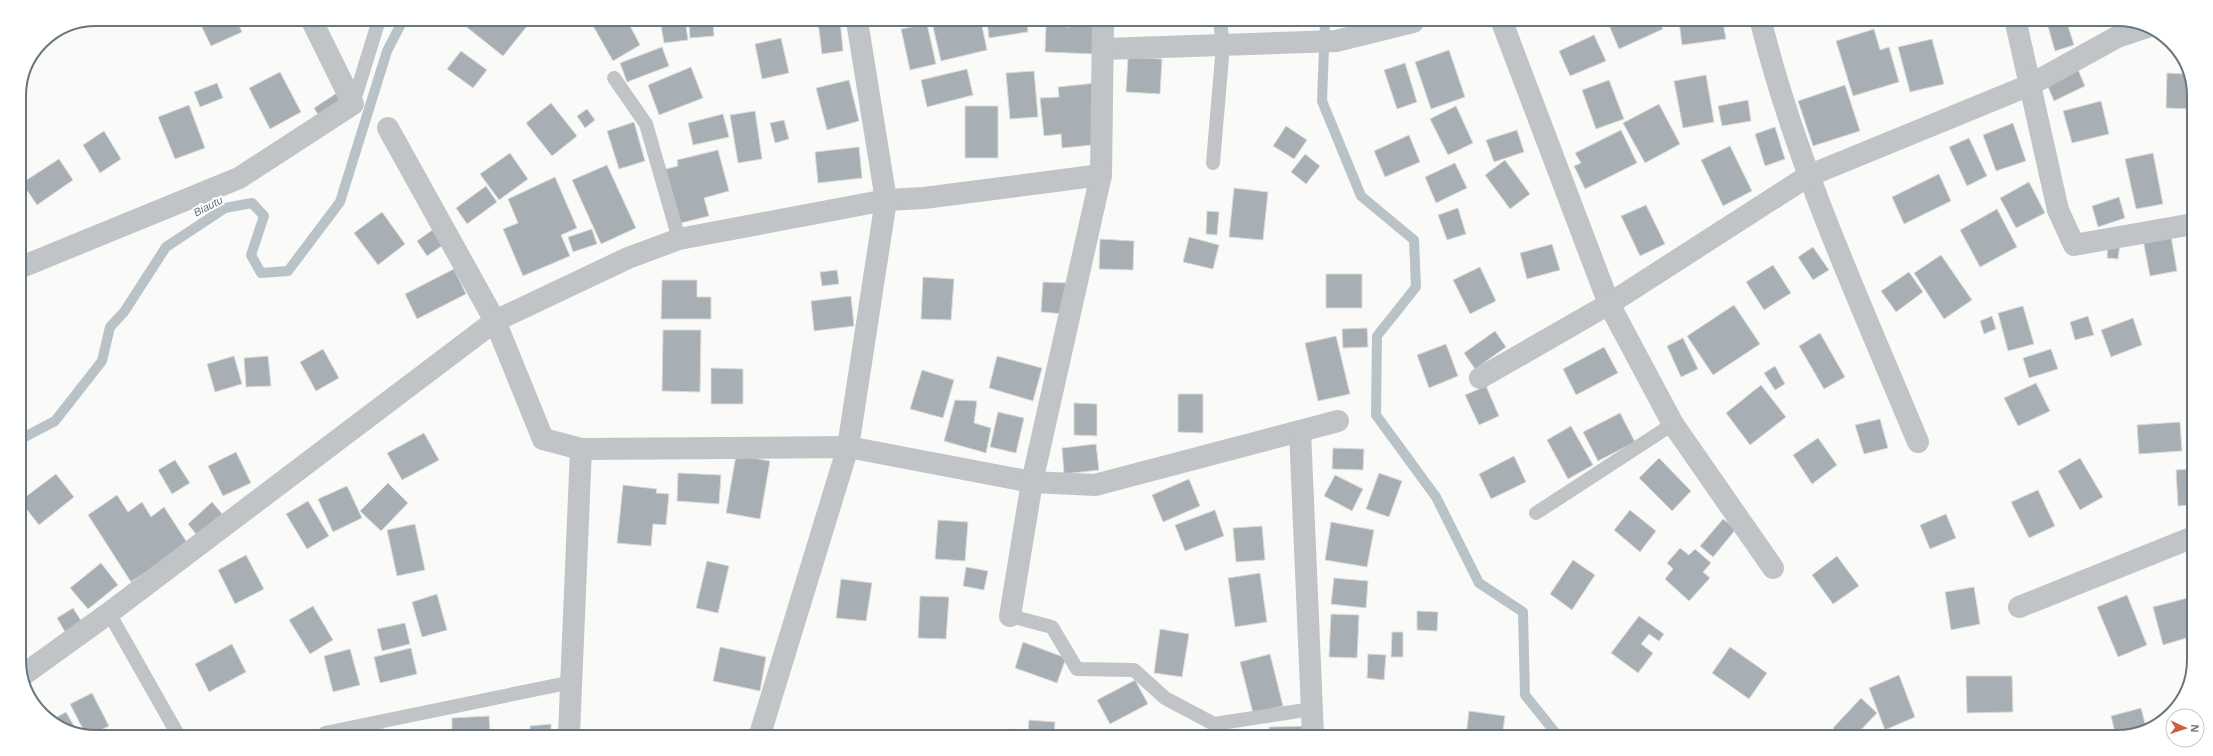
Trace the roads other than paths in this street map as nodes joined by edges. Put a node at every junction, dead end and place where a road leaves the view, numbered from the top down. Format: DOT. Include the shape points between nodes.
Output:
graph roads {
  1 [pos="315,26"];
  2 [pos="377,26"];
  3 [pos="858,26"];
  4 [pos="1103,26"];
  5 [pos="1221,26"];
  6 [pos="1396,26"];
  7 [pos="1504,26"];
  8 [pos="1761,26"];
  9 [pos="2017,26"];
  10 [pos="2138,30"];
  11 [pos="1223,45"];
  12 [pos="1104,49"];
  13 [pos="614,78"];
  14 [pos="2030,85"];
  15 [pos="354,104"];
  16 [pos="388,128"];
  17 [pos="1213,163"];
  18 [pos="1101,175"];
  19 [pos="1808,176"];
  20 [pos="886,200"];
  21 [pos="2187,225"];
  22 [pos="679,239"];
  23 [pos="26,265"];
  24 [pos="1609,304"];
  25 [pos="495,322"];
  26 [pos="1480,378"];
  27 [pos="1338,421"];
  28 [pos="1673,424"];
  29 [pos="1300,431"];
  30 [pos="1918,442"];
  31 [pos="848,448"];
  32 [pos="581,449"];
  33 [pos="1032,482"];
  34 [pos="1536,513"];
  35 [pos="2187,540"];
  36 [pos="1773,568"];
  37 [pos="2019,607"];
  38 [pos="108,613"];
  39 [pos="1010,616"];
  40 [pos="27,672"];
  41 [pos="572,682"];
  42 [pos="1312,708"];
  43 [pos="174,730"];
  44 [pos="345,730"];
  45 [pos="569,730"];
  46 [pos="761,730"];
  47 [pos="1313,730"];
  1 -- 15 [label="street"];
  2 -- 15 [label="lane"];
  3 -- 20 [label="street"];
  4 -- 12 [label="street"];
  5 -- 11 [label="lane"];
  6 -- 11 [label="street" via="1336,40"];
  7 -- 24 [label="street"];
  8 -- 19 [label="street" via="1772,70"];
  9 -- 14 [label="street"];
  10 -- 14 [label="street" via="2117,37"];
  11 -- 12 [label="street"];
  11 -- 17 [label="lane"];
  12 -- 18 [label="street"];
  13 -- 22 [label="lane" via="646,124"];
  14 -- 19 [label="street"];
  14 -- 21 [label="street" via="2058,210 2074,245"];
  15 -- 23 [label="street" via="239,178"];
  16 -- 25 [label="street"];
  18 -- 20 [label="street" via="924,198"];
  18 -- 33 [label="street"];
  19 -- 24 [label="street"];
  19 -- 30 [label="street"];
  20 -- 22 [label="street"];
  20 -- 31 [label="street"];
  22 -- 25 [label="street" via="628,258"];
  24 -- 26 [label="street"];
  24 -- 28 [label="street"];
  25 -- 32 [label="street" via="542,439"];
  25 -- 38 [label="street"];
  27 -- 29 [label="street"];
  28 -- 34 [label="lane"];
  28 -- 36 [label="street"];
  29 -- 33 [label="street" via="1095,485"];
  29 -- 42 [label="street"];
  31 -- 32 [label="street"];
  31 -- 33 [label="street"];
  31 -- 46 [label="street"];
  32 -- 41 [label="street"];
  33 -- 39 [label="street"];
  35 -- 37 [label="street"];
  38 -- 40 [label="street"];
  38 -- 43 [label="lane"];
  39 -- 42 [label="lane" via="1052,627 1077,668 1134,670 1165,698 1214,724"];
  41 -- 44 [label="lane"];
  41 -- 45 [label="street"];
  42 -- 47 [label="street"];
}
